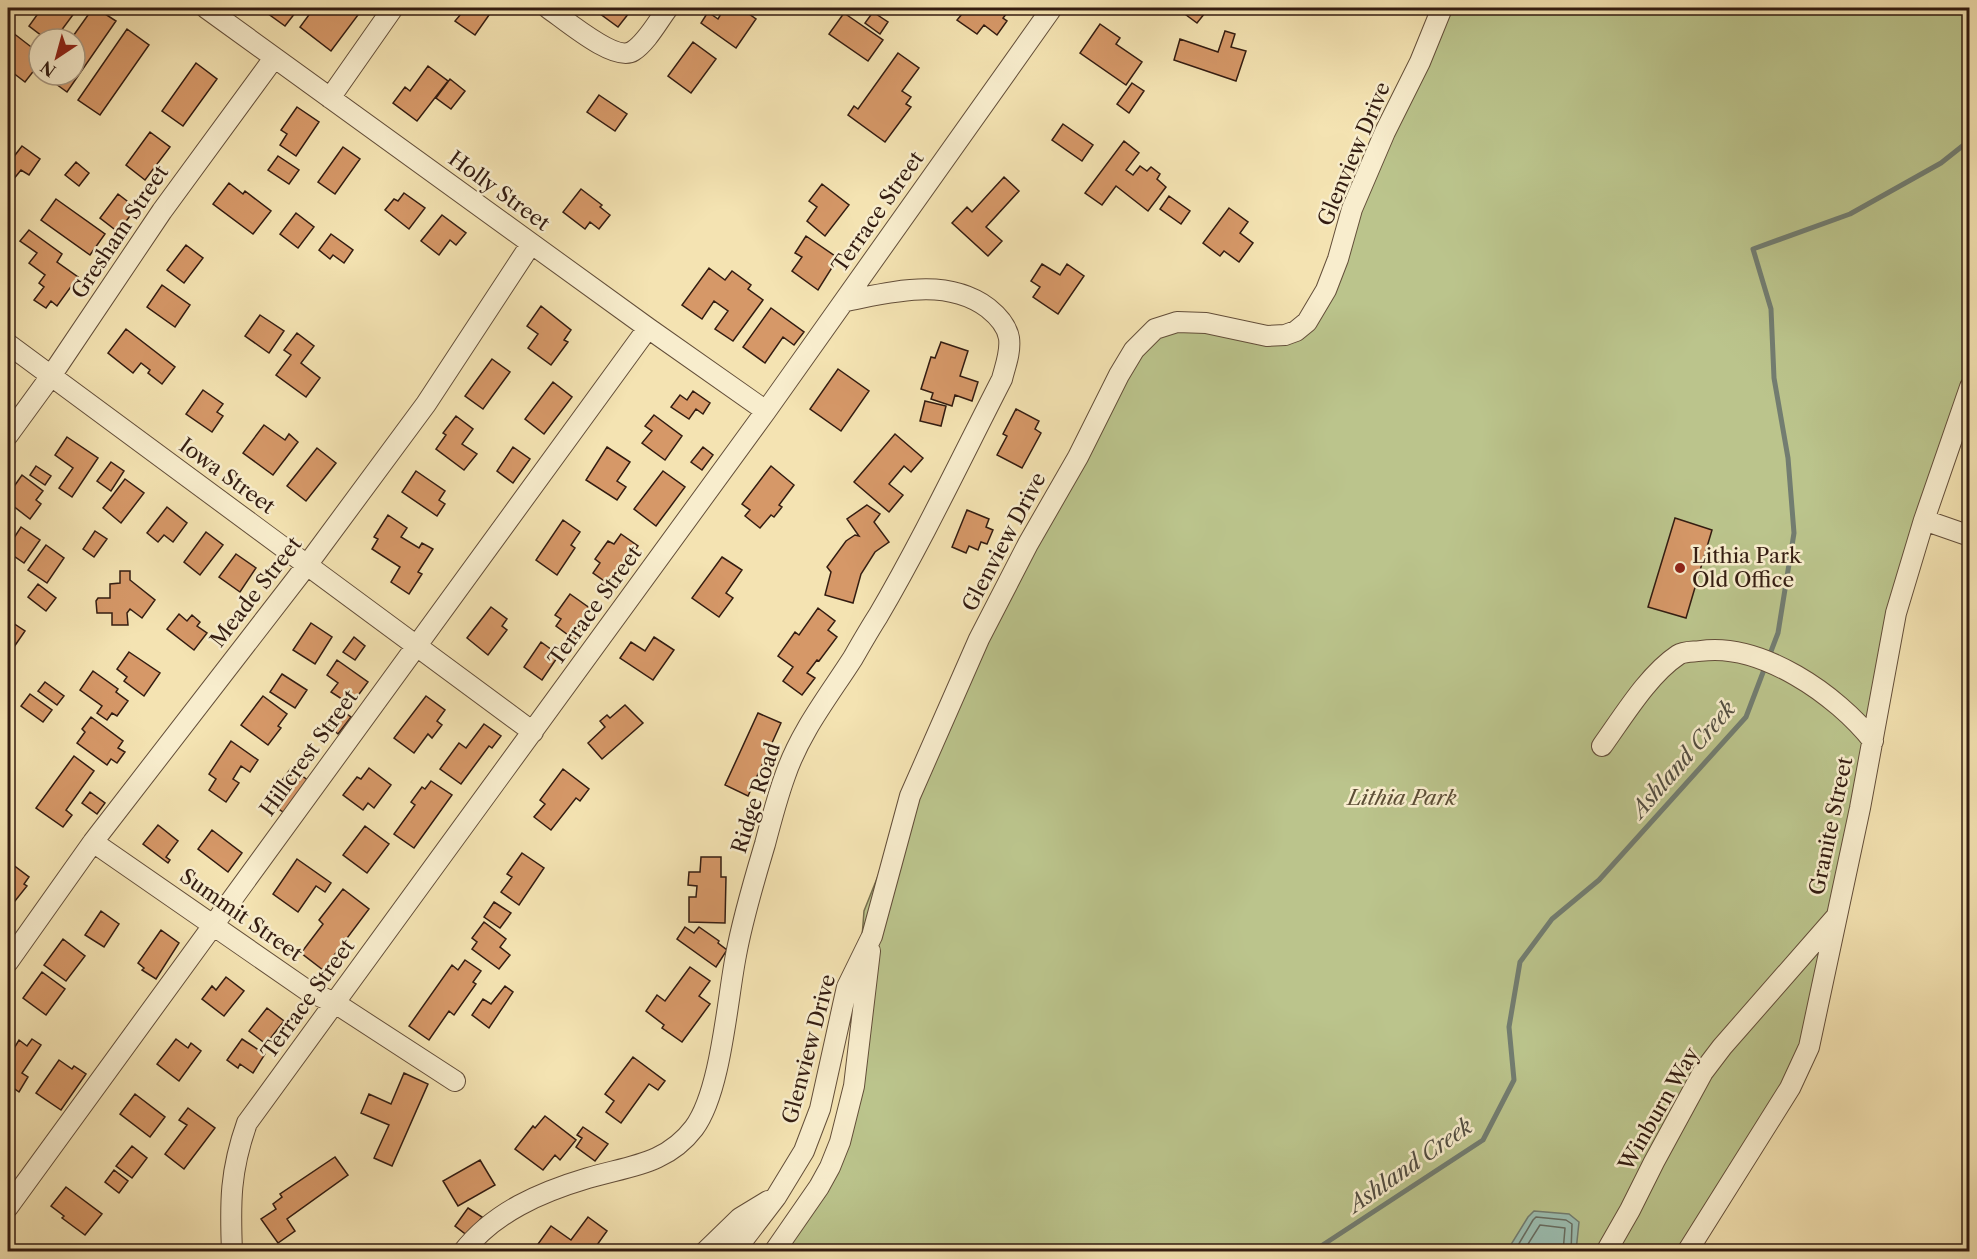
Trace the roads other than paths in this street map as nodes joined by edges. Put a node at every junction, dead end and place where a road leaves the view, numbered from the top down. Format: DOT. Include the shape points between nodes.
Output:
graph roads {
  1 [pos="206,8"];
  2 [pos="393,8"];
  3 [pos="548,8"];
  4 [pos="668,8"];
  5 [pos="1052,8"];
  6 [pos="1442,8"];
  7 [pos="274,58"];
  8 [pos="330,98"];
  9 [pos="531,244"];
  10 [pos="845,301"];
  11 [pos="648,328"];
  12 [pos="8,344"];
  13 [pos="51,376"];
  14 [pos="1970,387"];
  15 [pos="766,411"];
  16 [pos="8,435"];
  17 [pos="1924,520"];
  18 [pos="1970,536"];
  19 [pos="307,565"];
  20 [pos="417,646"];
  21 [pos="533,732"];
  22 [pos="1873,741"];
  23 [pos="1602,747"];
  24 [pos="93,842"];
  25 [pos="1836,916"];
  26 [pos="213,924"];
  27 [pos="872,936"];
  28 [pos="8,962"];
  29 [pos="335,1003"];
  30 [pos="455,1081"];
  31 [pos="776,1197"];
  32 [pos="8,1207"];
  33 [pos="232,1251"];
  34 [pos="463,1251"];
  35 [pos="705,1251"];
  36 [pos="734,1251"];
  37 [pos="774,1251"];
  38 [pos="1606,1251"];
  39 [pos="1688,1251"];
  1 -- 7 [label="street, Holly Street"];
  2 -- 8 [label="street"];
  3 -- 4 [label="street" via="603,46 626,54 633,52"];
  5 -- 10 [label="street, Terrace Street"];
  6 -- 27 [label="street, Glenview Drive" via="1352,209 1326,290 1307,322 1285,335 1267,336 1206,323 1177,322 1155,329 1124,366 979,639 927,754 910,796"];
  7 -- 8 [label="street, Holly Street"];
  7 -- 13 [label="street, Gresham Street" via="162,211"];
  8 -- 9 [label="street, Holly Street"];
  9 -- 11 [label="street, Holly Street"];
  9 -- 19 [label="street, Meade Street" via="426,404"];
  10 -- 15 [label="street, Terrace Street"];
  10 -- 34 [label="street, Ridge Road" via="904,290 941,289 977,300 1004,324 1009,339 1002,380 900,577 800,740 785,774 748,899 714,1080 693,1129 675,1147 651,1162 587,1178 526,1201 495,1219"];
  11 -- 15 [label="street, Holly Street"];
  11 -- 20 [label="street, Hillcrest Street"];
  12 -- 13 [label="street, Iowa Street"];
  13 -- 16 [label="street, Gresham Street"];
  13 -- 19 [label="street, Iowa Street"];
  14 -- 17 [label="street, Granite Street"];
  15 -- 21 [label="street, Terrace Street"];
  17 -- 18 [label="street"];
  17 -- 22 [label="street, Granite Street" via="1896,613"];
  19 -- 20 [label="street, Iowa Street"];
  19 -- 24 [label="street, Meade Street"];
  20 -- 21 [label="street, Iowa Street"];
  20 -- 26 [label="street, Hillcrest Street"];
  21 -- 29 [label="street, Terrace Street"];
  22 -- 23 [label="street" via="1845,712 1797,676 1770,662 1712,649 1680,654 1654,676"];
  22 -- 25 [label="street, Granite Street"];
  24 -- 26 [label="street, Summit Street"];
  24 -- 28 [label="street, Meade Street"];
  25 -- 38 [label="street, Winburn Way" via="1703,1072"];
  25 -- 39 [label="street, Granite Street" via="1809,1047 1790,1088"];
  26 -- 29 [label="street, Summit Street" via="308,991"];
  26 -- 32 [label="street, Hillcrest Street"];
  27 -- 31 [label="street, Glenview Drive" via="847,987 812,1132"];
  27 -- 37 [label="street" via="854,1086 840,1142 819,1187"];
  29 -- 30 [label="street, Summit Street"];
  29 -- 33 [label="street, Terrace Street" via="247,1123 232,1175"];
  31 -- 35 [label="street" via="740,1218"];
  31 -- 36 [label="street, Glenview Drive"];
}
